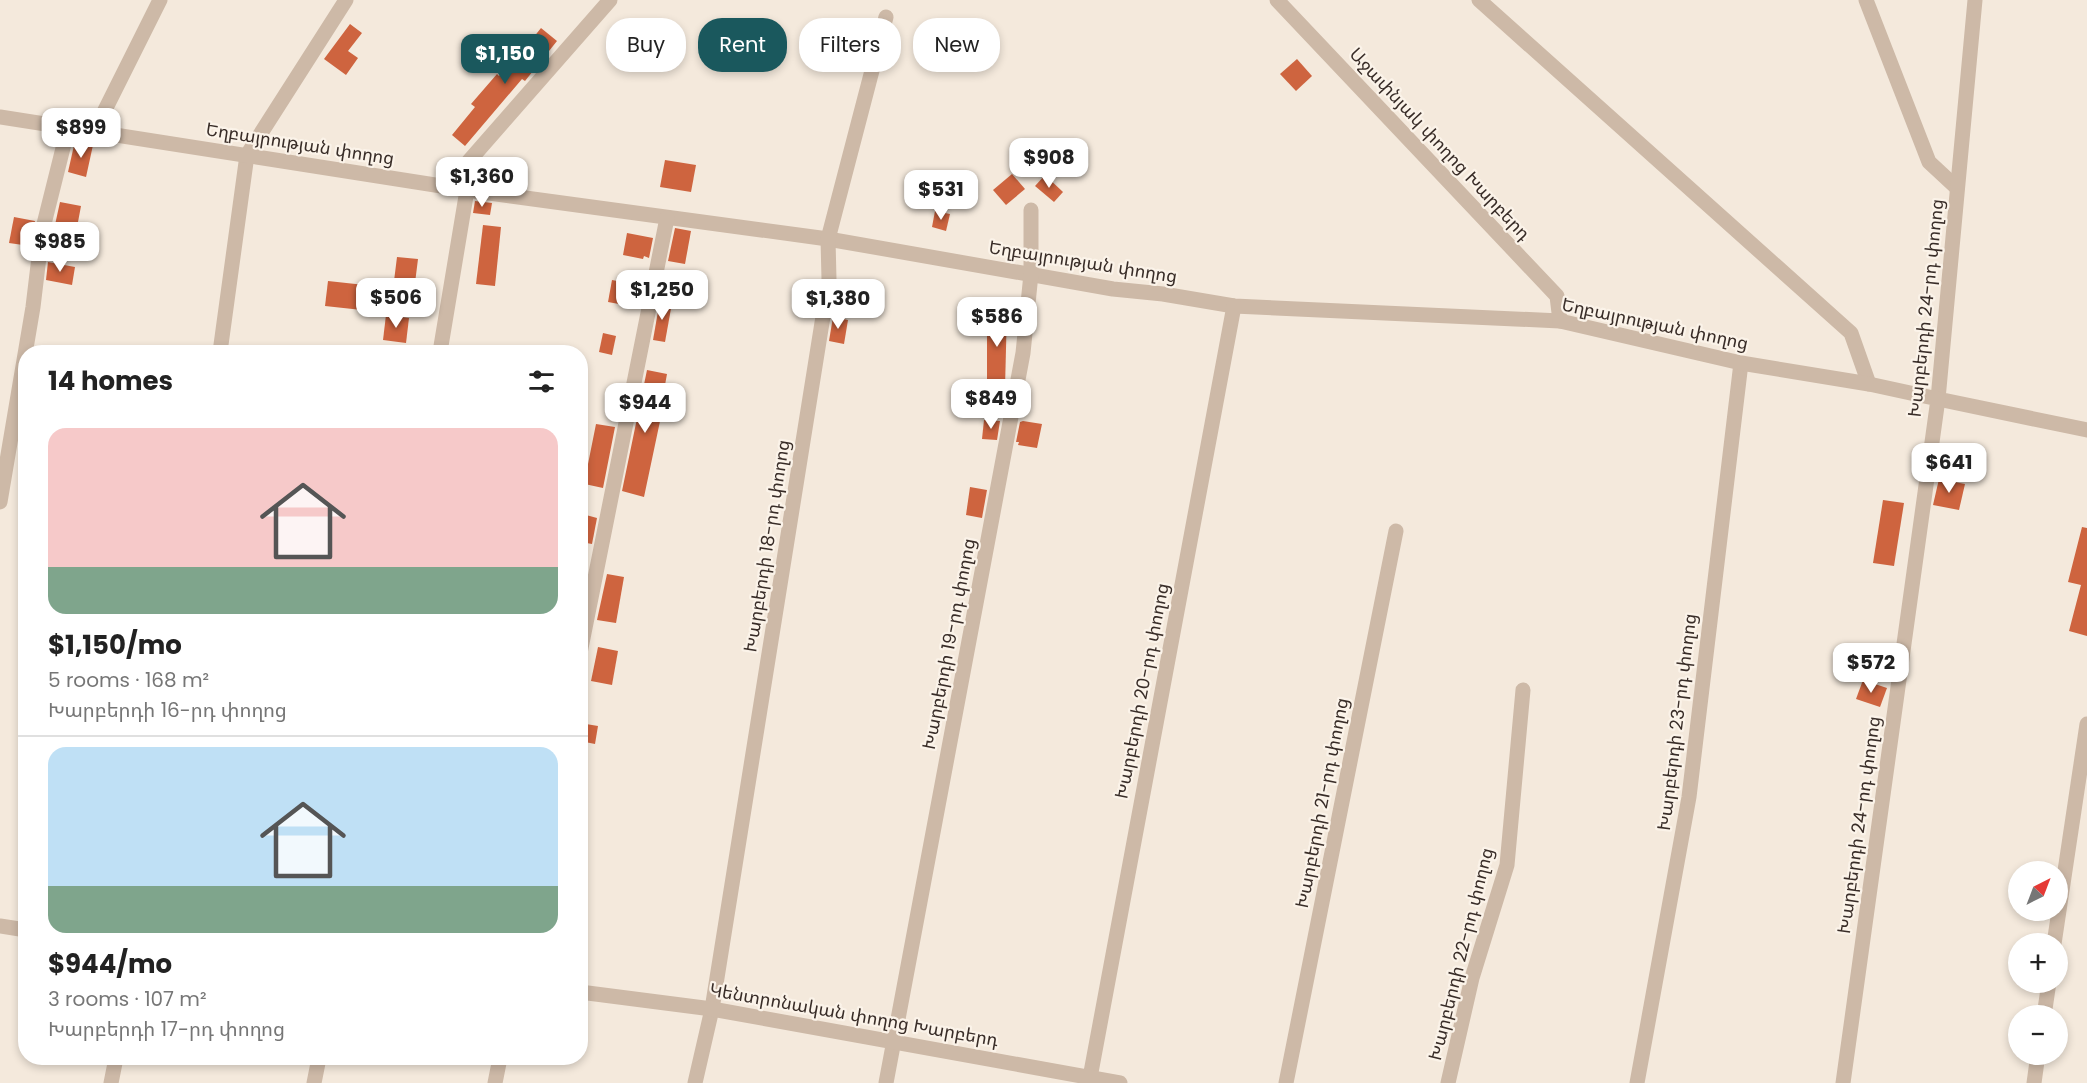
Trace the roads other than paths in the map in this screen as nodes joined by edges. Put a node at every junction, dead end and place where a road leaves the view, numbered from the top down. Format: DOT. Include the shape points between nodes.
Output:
graph roads {
  1 [pos="160,0"];
  2 [pos="346,0"];
  3 [pos="610,0"];
  4 [pos="1277,0"];
  5 [pos="1479,0"];
  6 [pos="1866,0"];
  7 [pos="1974,0"];
  8 [pos="886,17"];
  9 [pos="0,117"];
  10 [pos="68,128"];
  11 [pos="94,132"];
  12 [pos="247,155"];
  13 [pos="447,186"];
  14 [pos="1957,188"];
  15 [pos="467,190"];
  16 [pos="1031,210"];
  17 [pos="668,218"];
  18 [pos="828,239"];
  19 [pos="1031,274"];
  20 [pos="1234,306"];
  21 [pos="1560,321"];
  22 [pos="27,345"];
  23 [pos="221,345"];
  24 [pos="441,345"];
  25 [pos="1741,363"];
  26 [pos="1869,384"];
  27 [pos="18,396"];
  28 [pos="1938,399"];
  29 [pos="2087,430"];
  30 [pos="0,502"];
  31 [pos="1396,531"];
  32 [pos="588,613"];
  33 [pos="1523,690"];
  34 [pos="2087,724"];
  35 [pos="0,927"];
  36 [pos="18,929"];
  37 [pos="2056,933"];
  38 [pos="588,993"];
  39 [pos="712,1009"];
  40 [pos="893,1043"];
  41 [pos="115,1065"];
  42 [pos="318,1065"];
  43 [pos="499,1065"];
  44 [pos="2036,1065"];
  45 [pos="1089,1080"];
  46 [pos="111,1083"];
  47 [pos="314,1083"];
  48 [pos="495,1083"];
  49 [pos="695,1083"];
  50 [pos="886,1083"];
  51 [pos="1120,1083"];
  52 [pos="1286,1083"];
  53 [pos="1448,1083"];
  54 [pos="1637,1083"];
  55 [pos="1843,1083"];
  56 [pos="2034,1083"];
  1 -- 11 [label="street"];
  2 -- 12 [label="street"];
  3 -- 13 [label="street"];
  4 -- 21 [label="street, Աջափնյակ փողոց Խարբերդ" via="1557,296"];
  5 -- 26 [label="street" via="1851,333"];
  6 -- 14 [label="street" via="1929,162"];
  7 -- 14 [label="street, Խարբերդի 24-րդ փողոց"];
  8 -- 18 [label="street, Խարբերդի 18-րդ փողոց"];
  9 -- 10 [label="street, Եղբայրության փողոց"];
  10 -- 11 [label="street, Եղբայրության փողոց"];
  10 -- 22 [label="street" via="42,232"];
  11 -- 12 [label="street, Եղբայրության փողոց"];
  12 -- 13 [label="street, Եղբայրության փողոց"];
  12 -- 23 [label="street"];
  13 -- 15 [label="street, Եղբայրության փողոց"];
  14 -- 28 [label="street, Խարբերդի 24-րդ փողոց"];
  15 -- 17 [label="street, Եղբայրության փողոց"];
  15 -- 24 [label="street"];
  16 -- 19 [label="street, Խարբերդի 19-րդ փողոց"];
  17 -- 18 [label="street, Եղբայրության փողոց"];
  17 -- 32 [label="street"];
  18 -- 19 [label="street, Եղբայրության փողոց"];
  18 -- 39 [label="street, Խարբերդի 18-րդ փողոց" via="829,279"];
  19 -- 20 [label="street, Եղբայրության փողոց"];
  19 -- 40 [label="street, Խարբերդի 19-րդ փողոց" via="1021,364"];
  20 -- 21 [label="street, Եղբայրության փողոց"];
  20 -- 45 [label="street, Խարբերդի 20-րդ փողոց"];
  21 -- 25 [label="street, Եղբայրության փողոց"];
  25 -- 26 [label="street, Եղբայրության փողոց"];
  25 -- 54 [label="street, Խարբերդի 23-րդ փողոց" via="1689,797"];
  26 -- 28 [label="street, Եղբայրության փողոց"];
  27 -- 30 [label="street"];
  28 -- 29 [label="street, Եղբայրության փողոց"];
  28 -- 55 [label="street, Խարբերդի 24-րդ փողոց"];
  31 -- 52 [label="street, Խարբերդի 21-րդ փողոց"];
  33 -- 53 [label="street, Խարբերդի 22-րդ փողոց" via="1507,865 1472,978"];
  34 -- 37 [label="street"];
  35 -- 36 [label="street"];
  38 -- 39 [label="street, Կենտրոնական փողոց Խարբերդ"];
  39 -- 40 [label="street, Կենտրոնական փողոց Խարբերդ"];
  39 -- 49 [label="street, Խարբերդի 18-րդ փողոց"];
  40 -- 45 [label="street, Կենտրոնական փողոց Խարբերդ"];
  40 -- 50 [label="street, Խարբերդի 19-րդ փողոց"];
  41 -- 46 [label="street"];
  42 -- 47 [label="street"];
  43 -- 48 [label="street"];
  44 -- 56 [label="street"];
  45 -- 51 [label="street, Կենտրոնական փողոց Խարբերդ"];
}
